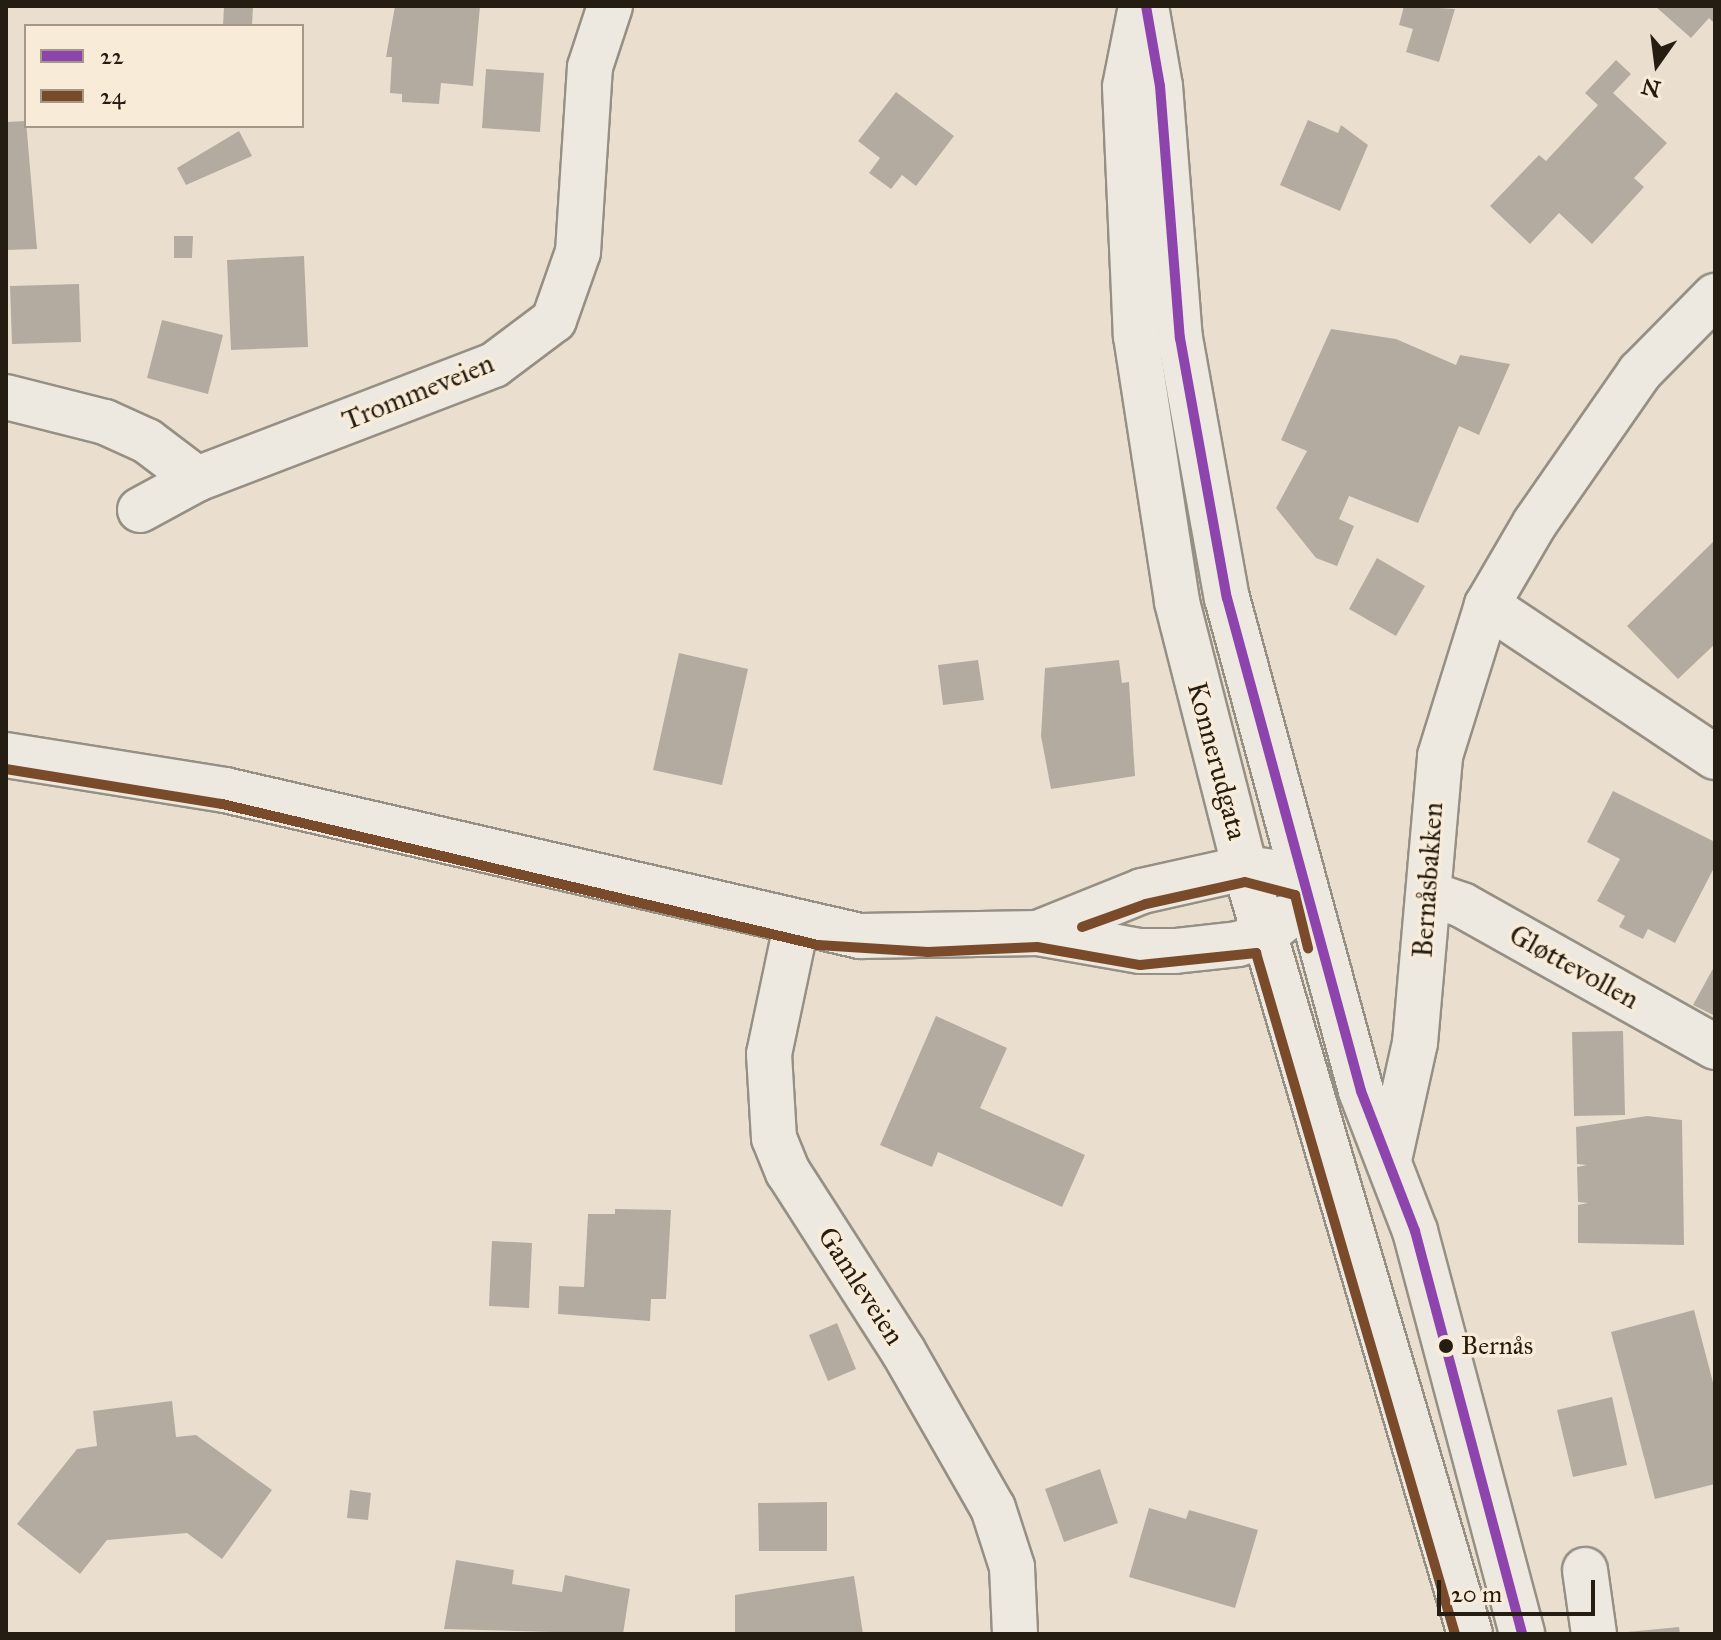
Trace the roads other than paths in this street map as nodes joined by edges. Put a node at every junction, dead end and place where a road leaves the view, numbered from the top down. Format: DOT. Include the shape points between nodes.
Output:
graph roads {
  1 [pos="610,6"];
  2 [pos="1144,6"];
  3 [pos="1715,296"];
  4 [pos="6,397"];
  5 [pos="197,479"];
  6 [pos="140,510"];
  7 [pos="1487,605"];
  8 [pos="6,755"];
  9 [pos="1715,757"];
  10 [pos="1245,868"];
  11 [pos="1306,884"];
  12 [pos="1430,894"];
  13 [pos="796,926"];
  14 [pos="1038,933"];
  15 [pos="1265,935"];
  16 [pos="1715,1047"];
  17 [pos="1389,1160"];
  18 [pos="1585,1570"];
  19 [pos="1015,1634"];
  20 [pos="1470,1634"];
  21 [pos="1522,1634"];
  22 [pos="1594,1634"];
  1 -- 5 [label="street, Trommeveien" via="590,67 578,252 554,320 535,340 459,380"];
  2 -- 10 [label="street, Konnerudgata" via="1125,87 1136,336 1177,602"];
  2 -- 11 [label="street, Konnerudgata" via="1160,86 1180,338 1198,460 1234,628"];
  3 -- 7 [label="street, Bernåsbakken" via="1640,372 1535,523"];
  4 -- 5 [label="street" via="105,422 147,441"];
  5 -- 6 [label="street, Trommeveien"];
  7 -- 9 [label="street"];
  7 -- 12 [label="street, Bernåsbakken" via="1440,756 1430,815"];
  8 -- 13 [label="street" via="225,790"];
  10 -- 11 [label="street"];
  10 -- 14 [label="street" via="1142,891"];
  10 -- 15 [label="street, Konnerudgata"];
  11 -- 15 [label="street" via="1295,910"];
  11 -- 17 [label="street, Konnerudgata" via="1361,1091"];
  12 -- 16 [label="street, Gløttevollen" via="1462,905"];
  12 -- 17 [label="street, Bernåsbakken" via="1415,1043"];
  13 -- 14 [label="street" via="885,938"];
  13 -- 19 [label="street, Gamleveien" via="769,1054 774,1138 788,1172 911,1363 993,1508 1012,1567"];
  14 -- 15 [label="street" via="1140,951 1238,944"];
  15 -- 20 [label="street, Konnerudgata"];
  17 -- 21 [label="street, Konnerudgata" via="1415,1231"];
  18 -- 22 [label="street"];
}
